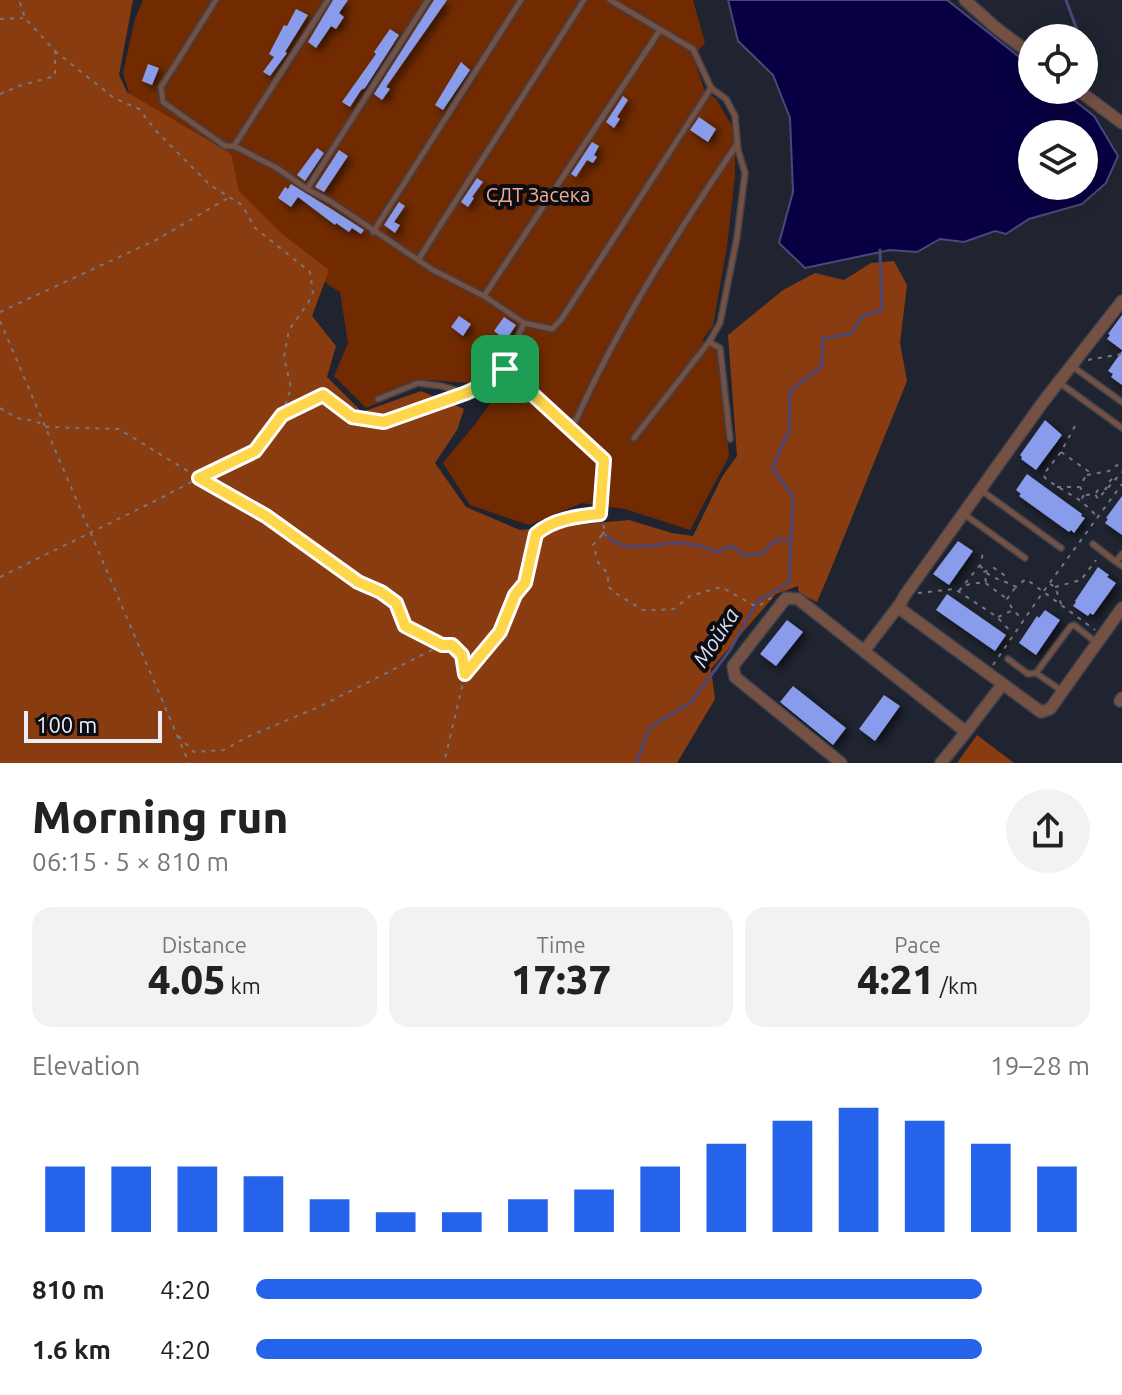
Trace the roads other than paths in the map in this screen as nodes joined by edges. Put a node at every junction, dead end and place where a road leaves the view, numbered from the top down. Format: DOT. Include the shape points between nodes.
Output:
graph roads {
  1 [pos="216,0"];
  2 [pos="328,0"];
  3 [pos="428,0"];
  4 [pos="521,0"];
  5 [pos="584,0"];
  6 [pos="610,0"];
  7 [pos="965,0"];
  8 [pos="660,30"];
  9 [pos="1018,44"];
  10 [pos="711,88"];
  11 [pos="1097,104"];
  12 [pos="1122,123"];
  13 [pos="737,143"];
  14 [pos="234,146"];
  15 [pos="307,189"];
  16 [pos="373,232"];
  17 [pos="418,260"];
  18 [pos="484,296"];
  19 [pos="1122,301"];
  20 [pos="524,323"];
  21 [pos="709,342"];
  22 [pos="1072,364"];
  23 [pos="505,369"];
  24 [pos="1060,383"];
  25 [pos="378,399"];
  26 [pos="1122,402"];
  27 [pos="1122,428"];
  28 [pos="634,438"];
  29 [pos="730,439"];
  30 [pos="980,490"];
  31 [pos="963,513"];
  32 [pos="1093,544"];
  33 [pos="1061,548"];
  34 [pos="1122,554"];
  35 [pos="1025,558"];
  36 [pos="1119,564"];
  37 [pos="902,599"];
  38 [pos="1122,608"];
  39 [pos="1100,639"];
  40 [pos="864,651"];
  41 [pos="1008,659"];
  42 [pos="1036,673"];
  43 [pos="1002,685"];
  44 [pos="1063,692"];
  45 [pos="966,732"];
  46 [pos="841,763"];
  47 [pos="941,763"];
  1 -- 14 [label="lane" via="161,87 163,102 225,146"];
  2 -- 14 [label="lane"];
  3 -- 15 [label="lane"];
  4 -- 16 [label="lane"];
  5 -- 17 [label="lane"];
  6 -- 8 [label="lane"];
  7 -- 9 [label="street"];
  8 -- 10 [label="lane" via="693,49"];
  8 -- 18 [label="lane"];
  10 -- 13 [label="lane" via="726,99 735,116"];
  10 -- 20 [label="lane" via="561,320 552,329"];
  11 -- 12 [label="street"];
  13 -- 21 [label="lane" via="745,173 737,237 720,323"];
  13 -- 23 [label="lane" via="624,322 576,420 563,423"];
  14 -- 15 [label="lane"];
  15 -- 16 [label="lane"];
  16 -- 17 [label="lane"];
  17 -- 18 [label="lane"];
  18 -- 20 [label="lane"];
  19 -- 22 [label="street"];
  20 -- 23 [label="lane"];
  21 -- 28 [label="lane"];
  21 -- 29 [label="lane" via="720,348"];
  22 -- 24 [label="street"];
  22 -- 26 [label="lane"];
  23 -- 25 [label="lane" via="501,377 466,393 418,383"];
  24 -- 27 [label="lane"];
  24 -- 30 [label="street"];
  30 -- 31 [label="street"];
  30 -- 33 [label="lane"];
  31 -- 35 [label="lane"];
  31 -- 37 [label="street"];
  32 -- 36 [label="lane"];
  34 -- 36 [label="lane"];
  37 -- 40 [label="street"];
  37 -- 43 [label="street" via="903,611"];
  38 -- 39 [label="street"];
  39 -- 42 [label="lane" via="1072,625"];
  39 -- 44 [label="street"];
  40 -- 45 [label="street"];
  40 -- 46 [label="street" via="791,597 733,666 735,677"];
  41 -- 42 [label="lane" via="1028,674"];
  42 -- 44 [label="lane"];
  43 -- 44 [label="street" via="1041,712"];
  43 -- 45 [label="street"];
  45 -- 47 [label="street"];
}
